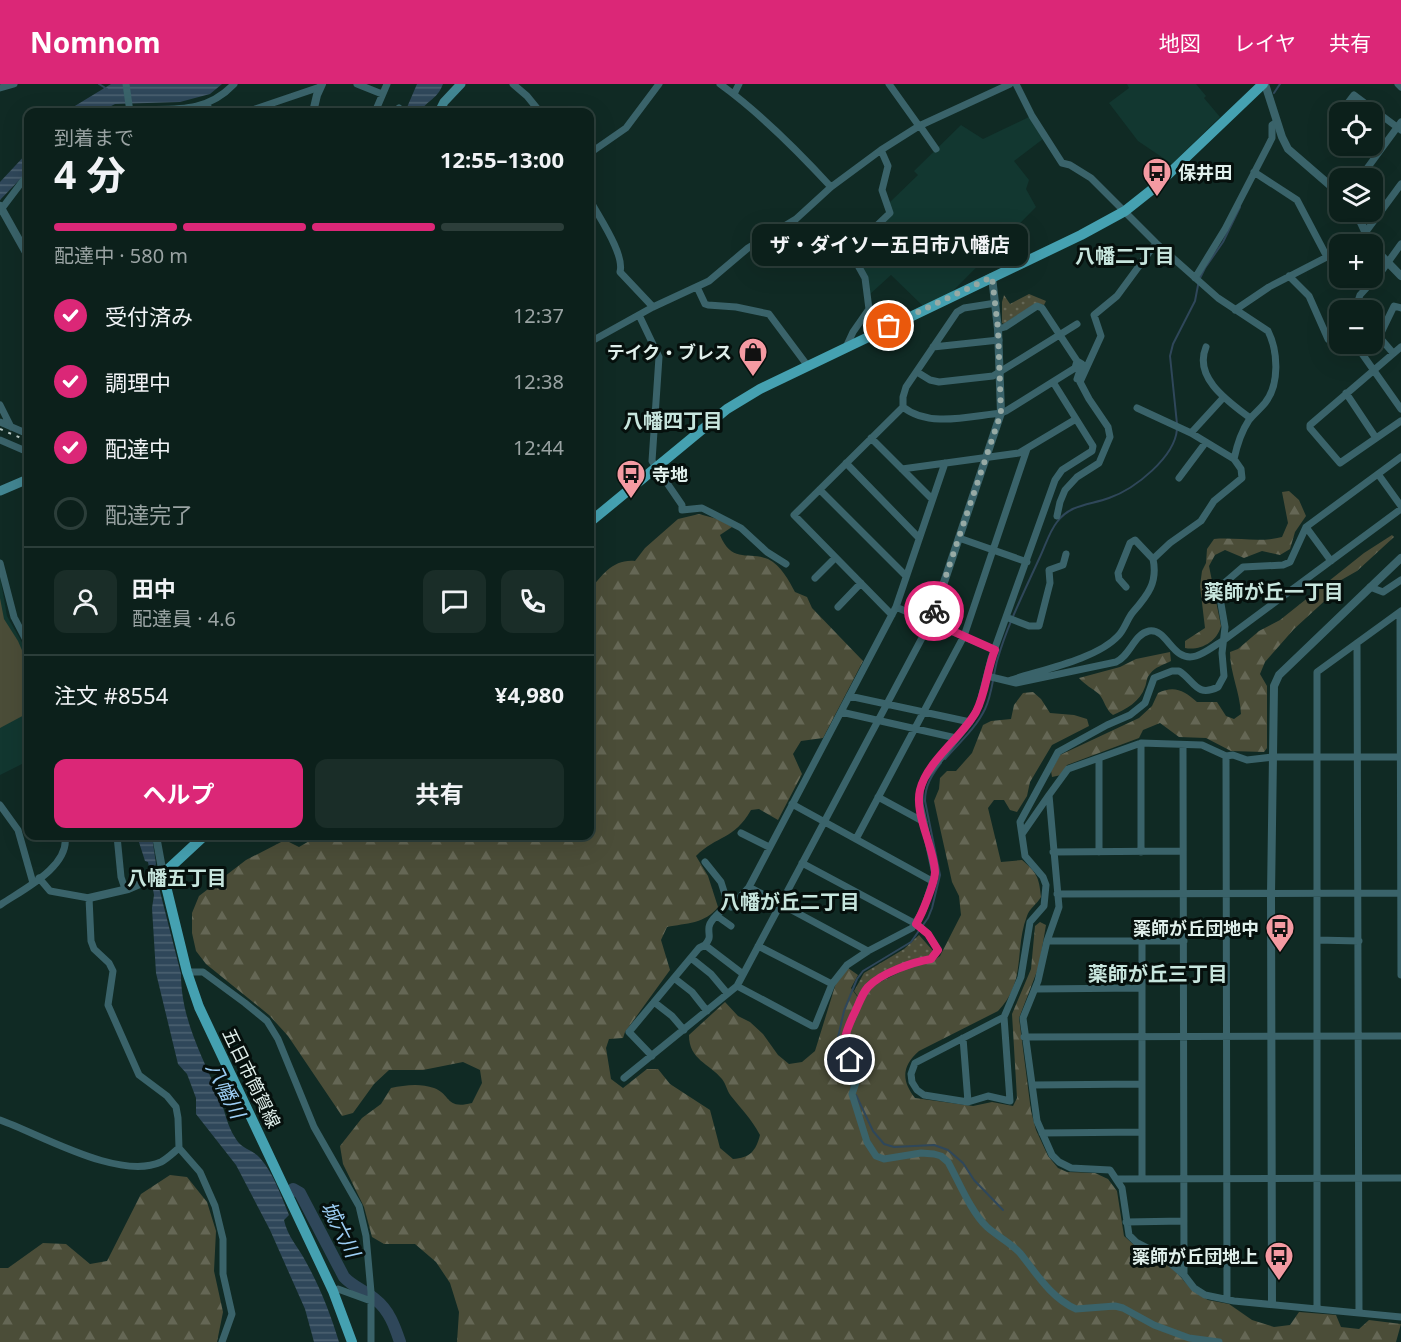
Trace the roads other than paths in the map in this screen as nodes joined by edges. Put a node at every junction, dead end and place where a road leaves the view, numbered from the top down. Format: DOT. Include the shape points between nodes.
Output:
graph roads {
  1 [pos="14,84"];
  2 [pos="126,84"];
  3 [pos="234,84"];
  4 [pos="357,84"];
  5 [pos="387,84"];
  6 [pos="461,84"];
  7 [pos="513,84"];
  8 [pos="659,84"];
  9 [pos="720,84"];
  10 [pos="739,84"];
  11 [pos="889,84"];
  12 [pos="1010,84"];
  13 [pos="1016,84"];
  14 [pos="1264,84"];
  15 [pos="321,85"];
  16 [pos="0,88"];
  17 [pos="382,94"];
  18 [pos="734,94"];
  19 [pos="1349,102"];
  20 [pos="1364,102"];
  21 [pos="129,108"];
  22 [pos="185,108"];
  23 [pos="258,108"];
  24 [pos="314,108"];
  25 [pos="377,108"];
  26 [pos="441,108"];
  27 [pos="537,108"];
  28 [pos="1383,115"];
  29 [pos="1277,122"];
  30 [pos="919,126"];
  31 [pos="1400,126"];
  32 [pos="1383,147"];
  33 [pos="936,149"];
  34 [pos="594,150"];
  35 [pos="881,150"];
  36 [pos="1376,156"];
  37 [pos="1367,168"];
  38 [pos="1256,173"];
  39 [pos="24,179"];
  40 [pos="1329,184"];
  41 [pos="1401,184"];
  42 [pos="831,187"];
  43 [pos="594,207"];
  44 [pos="1,208"];
  45 [pos="1125,212"];
  46 [pos="1360,222"];
  47 [pos="1365,233"];
  48 [pos="1156,243"];
  49 [pos="1401,244"];
  50 [pos="24,245"];
  51 [pos="1383,258"];
  52 [pos="1387,263"];
  53 [pos="1289,276"];
  54 [pos="1401,276"];
  55 [pos="992,277"];
  56 [pos="1198,280"];
  57 [pos="697,286"];
  58 [pos="1358,300"];
  59 [pos="996,303"];
  60 [pos="653,307"];
  61 [pos="1401,308"];
  62 [pos="1235,310"];
  63 [pos="639,315"];
  64 [pos="1077,324"];
  65 [pos="998,329"];
  66 [pos="1059,334"];
  67 [pos="594,340"];
  68 [pos="999,340"];
  69 [pos="1329,340"];
  70 [pos="847,345"];
  71 [pos="933,347"];
  72 [pos="1206,347"];
  73 [pos="1401,347"];
  74 [pos="1393,353"];
  75 [pos="1362,354"];
  76 [pos="1077,362"];
  77 [pos="807,365"];
  78 [pos="1373,371"];
  79 [pos="916,372"];
  80 [pos="1000,372"];
  81 [pos="1053,382"];
  82 [pos="1081,385"];
  83 [pos="1346,393"];
  84 [pos="1223,398"];
  85 [pos="0,405"];
  86 [pos="903,407"];
  87 [pos="1137,408"];
  88 [pos="1401,409"];
  89 [pos="1001,413"];
  90 [pos="1250,418"];
  91 [pos="1076,419"];
  92 [pos="1401,421"];
  93 [pos="0,422"];
  94 [pos="11,427"];
  95 [pos="24,432"];
  96 [pos="1191,433"];
  97 [pos="871,438"];
  98 [pos="1376,438"];
  99 [pos="0,440"];
  100 [pos="1206,442"];
  101 [pos="24,450"];
  102 [pos="1027,450"];
  103 [pos="1401,457"];
  104 [pos="985,459"];
  105 [pos="1234,459"];
  106 [pos="846,463"];
  107 [pos="945,463"];
  108 [pos="656,467"];
  109 [pos="902,469"];
  110 [pos="1378,474"];
  111 [pos="1179,478"];
  112 [pos="24,482"];
  113 [pos="820,489"];
  114 [pos="0,491"];
  115 [pos="932,499"];
  116 [pos="1401,508"];
  117 [pos="1057,516"];
  118 [pos="594,519"];
  119 [pos="1306,527"];
  120 [pos="920,538"];
  121 [pos="959,538"];
  122 [pos="993,549"];
  123 [pos="1066,554"];
  124 [pos="836,558"];
  125 [pos="1401,558"];
  126 [pos="1153,559"];
  127 [pos="1331,561"];
  128 [pos="1027,562"];
  129 [pos="0,563"];
  130 [pos="786,564"];
  131 [pos="906,576"];
  132 [pos="815,578"];
  133 [pos="1401,580"];
  134 [pos="861,583"];
  135 [pos="1126,587"];
  136 [pos="1370,587"];
  137 [pos="838,607"];
  138 [pos="896,607"];
  139 [pos="1400,611"];
  140 [pos="892,615"];
  141 [pos="1008,617"];
  142 [pos="930,621"];
  143 [pos="24,636"];
  144 [pos="964,636"];
  145 [pos="1224,640"];
  146 [pos="1357,643"];
  147 [pos="1401,646"];
  148 [pos="995,650"];
  149 [pos="991,677"];
  150 [pos="1009,681"];
  151 [pos="849,696"];
  152 [pos="886,704"];
  153 [pos="841,712"];
  154 [pos="922,712"];
  155 [pos="1401,715"];
  156 [pos="877,720"];
  157 [pos="970,722"];
  158 [pos="915,728"];
  159 [pos="956,738"];
  160 [pos="1141,743"];
  161 [pos="1183,745"];
  162 [pos="1226,756"];
  163 [pos="1273,757"];
  164 [pos="1316,757"];
  165 [pos="1401,757"];
  166 [pos="1099,758"];
  167 [pos="1358,758"];
  168 [pos="1049,795"];
  169 [pos="878,797"];
  170 [pos="1401,803"];
  171 [pos="792,804"];
  172 [pos="0,805"];
  173 [pos="824,822"];
  174 [pos="924,822"];
  175 [pos="741,832"];
  176 [pos="1022,834"];
  177 [pos="856,839"];
  178 [pos="65,840"];
  179 [pos="117,840"];
  180 [pos="156,840"];
  181 [pos="199,840"];
  182 [pos="769,847"];
  183 [pos="1401,848"];
  184 [pos="1184,851"];
  185 [pos="1053,852"];
  186 [pos="1099,852"];
  187 [pos="1141,852"];
  188 [pos="705,862"];
  189 [pos="802,863"];
  190 [pos="160,875"];
  191 [pos="36,881"];
  192 [pos="932,881"];
  193 [pos="748,887"];
  194 [pos="126,889"];
  195 [pos="1184,893"];
  196 [pos="1226,893"];
  197 [pos="1316,893"];
  198 [pos="1359,893"];
  199 [pos="1401,893"];
  200 [pos="1057,894"];
  201 [pos="1271,894"];
  202 [pos="88,898"];
  203 [pos="728,904"];
  204 [pos="780,904"];
  205 [pos="0,905"];
  206 [pos="717,916"];
  207 [pos="916,924"];
  208 [pos="730,926"];
  209 [pos="1317,940"];
  210 [pos="1401,940"];
  211 [pos="1047,941"];
  212 [pos="1142,941"];
  213 [pos="1184,941"];
  214 [pos="1359,941"];
  215 [pos="705,945"];
  216 [pos="758,946"];
  217 [pos="868,951"];
  218 [pos="691,958"];
  219 [pos="187,972"];
  220 [pos="743,974"];
  221 [pos="1401,975"];
  222 [pos="674,978"];
  223 [pos="832,984"];
  224 [pos="736,986"];
  225 [pos="1142,988"];
  226 [pos="1035,989"];
  227 [pos="727,993"];
  228 [pos="654,1002"];
  229 [pos="707,1011"];
  230 [pos="1004,1017"];
  231 [pos="684,1030"];
  232 [pos="1142,1036"];
  233 [pos="1184,1036"];
  234 [pos="1226,1036"];
  235 [pos="1272,1036"];
  236 [pos="1316,1036"];
  237 [pos="1359,1036"];
  238 [pos="1401,1036"];
  239 [pos="1024,1037"];
  240 [pos="963,1038"];
  241 [pos="652,1056"];
  242 [pos="624,1078"];
  243 [pos="1142,1084"];
  244 [pos="1033,1085"];
  245 [pos="968,1102"];
  246 [pos="0,1120"];
  247 [pos="1142,1132"];
  248 [pos="1042,1133"];
  249 [pos="179,1148"];
  250 [pos="1272,1178"];
  251 [pos="1359,1178"];
  252 [pos="1116,1179"];
  253 [pos="1142,1179"];
  254 [pos="1184,1179"];
  255 [pos="1226,1179"];
  256 [pos="1317,1179"];
  257 [pos="1401,1179"];
  258 [pos="1184,1221"];
  259 [pos="1126,1222"];
  260 [pos="1185,1275"];
  261 [pos="333,1291"];
  262 [pos="371,1298"];
  263 [pos="1227,1299"];
  264 [pos="1272,1304"];
  265 [pos="1317,1309"];
  266 [pos="1359,1313"];
  267 [pos="1401,1317"];
  268 [pos="222,1342"];
  269 [pos="352,1342"];
  270 [pos="371,1342"];
  271 [pos="1219,1342"];
  1 -- 16 [label="street"];
  2 -- 21 [label="street"];
  3 -- 22 [label="street" via="217,98"];
  4 -- 17 [label="street"];
  5 -- 17 [label="street"];
  6 -- 26 [label="main road"];
  7 -- 27 [label="street"];
  8 -- 34 [label="street" via="626,128"];
  9 -- 18 [label="street"];
  10 -- 18 [label="street"];
  11 -- 30 [label="street"];
  12 -- 30 [label="street"];
  13 -- 45 [label="street" via="1062,164 1091,178"];
  14 -- 29 [label="street"];
  14 -- 45 [label="main road"];
  15 -- 23 [label="street"];
  15 -- 24 [label="street"];
  17 -- 25 [label="street"];
  18 -- 42 [label="street"];
  19 -- 20 [label="street" via="1354,95"];
  28 -- 31 [label="street"];
  29 -- 38 [label="street" via="1272,125 1272,138"];
  29 -- 40 [label="street" via="1288,149"];
  30 -- 33 [label="street"];
  30 -- 35 [label="street"];
  31 -- 32 [label="street"];
  35 -- 42 [label="street"];
  35 -- 70 [label="street" via="888,166 882,190 890,213 849,251 865,278 869,309"];
  36 -- 37 [label="street"];
  38 -- 53 [label="street" via="1297,200 1327,257"];
  38 -- 56 [label="street"];
  39 -- 44 [label="street"];
  41 -- 47 [label="street"];
  42 -- 57 [label="street" via="796,219"];
  43 -- 60 [label="street" via="616,248 620,272"];
  44 -- 50 [label="street"];
  45 -- 48 [label="street"];
  45 -- 55 [label="main road"];
  46 -- 47 [label="street"];
  48 -- 56 [label="street"];
  48 -- 82 [label="street" via="1117,296 1094,315 1101,336 1080,379"];
  49 -- 52 [label="street"];
  51 -- 52 [label="street"];
  52 -- 54 [label="street"];
  52 -- 58 [label="street"];
  53 -- 62 [label="street"];
  53 -- 69 [label="street" via="1309,296"];
  55 -- 59 [label="street"];
  55 -- 70 [label="main road"];
  56 -- 62 [label="street"];
  57 -- 60 [label="street"];
  57 -- 77 [label="street" via="708,305 769,314"];
  59 -- 65 [label="street"];
  59 -- 71 [label="street" via="960,309"];
  60 -- 63 [label="street"];
  61 -- 74 [label="street" via="1394,306 1381,331 1381,339"];
  62 -- 90 [label="street" via="1268,331 1276,357 1267,401"];
  63 -- 67 [label="street"];
  63 -- 108 [label="street" via="659,357 652,461"];
  64 -- 66 [label="street"];
  65 -- 66 [label="street" via="1037,306"];
  65 -- 68 [label="street"];
  66 -- 76 [label="street"];
  66 -- 80 [label="street"];
  68 -- 71 [label="street"];
  68 -- 80 [label="street"];
  70 -- 77 [label="main road"];
  71 -- 79 [label="street"];
  72 -- 84 [label="street" via="1205,368"];
  73 -- 74 [label="street"];
  74 -- 78 [label="street"];
  75 -- 78 [label="street"];
  76 -- 81 [label="street" via="1075,368"];
  76 -- 82 [label="street" via="1082,364 1077,377"];
  77 -- 108 [label="main road" via="727,410"];
  78 -- 83 [label="street"];
  78 -- 88 [label="street"];
  79 -- 80 [label="street" via="939,382"];
  79 -- 86 [label="street" via="904,392"];
  80 -- 89 [label="street"];
  81 -- 89 [label="street"];
  81 -- 91 [label="street"];
  82 -- 117 [label="street" via="1106,422 1110,435 1099,463 1065,490"];
  83 -- 98 [label="street"];
  83 -- 98 [label="street" via="1310,428 1340,463"];
  84 -- 90 [label="street"];
  84 -- 96 [label="street"];
  85 -- 94 [label="street"];
  86 -- 89 [label="street" via="930,419"];
  86 -- 97 [label="street"];
  87 -- 96 [label="street"];
  89 -- 104 [label="street"];
  90 -- 105 [label="street"];
  91 -- 102 [label="street"];
  91 -- 128 [label="street" via="1093,446 1092,451 1059,474"];
  92 -- 98 [label="street"];
  93 -- 94 [label="street"];
  94 -- 95 [label="street"];
  96 -- 100 [label="street"];
  97 -- 106 [label="street"];
  97 -- 109 [label="street"];
  99 -- 101 [label="street"];
  100 -- 105 [label="street"];
  100 -- 111 [label="street"];
  102 -- 104 [label="street"];
  102 -- 122 [label="street"];
  103 -- 110 [label="street"];
  104 -- 107 [label="street"];
  104 -- 121 [label="street"];
  105 -- 126 [label="street" via="1242,478 1214,501 1201,521"];
  106 -- 113 [label="street"];
  106 -- 120 [label="street"];
  107 -- 109 [label="street"];
  107 -- 115 [label="street"];
  108 -- 118 [label="main road"];
  108 -- 130 [label="street" via="682,510 702,508 732,523"];
  109 -- 115 [label="street"];
  110 -- 116 [label="street"];
  110 -- 119 [label="street"];
  112 -- 114 [label="main road"];
  113 -- 124 [label="street" via="794,515"];
  113 -- 131 [label="street"];
  115 -- 120 [label="street"];
  116 -- 127 [label="street"];
  119 -- 127 [label="street"];
  119 -- 145 [label="street" via="1290,562 1244,567 1221,586"];
  120 -- 131 [label="street"];
  121 -- 122 [label="street"];
  121 -- 142 [label="street"];
  122 -- 128 [label="street"];
  122 -- 144 [label="street"];
  123 -- 141 [label="street" via="1063,565 1049,570 1049,588 1039,626"];
  124 -- 132 [label="street"];
  124 -- 134 [label="street"];
  125 -- 136 [label="street"];
  126 -- 135 [label="street" via="1138,541 1132,541 1118,573"];
  126 -- 150 [label="street" via="1153,585 1118,636 1103,649"];
  127 -- 145 [label="street"];
  128 -- 141 [label="street"];
  129 -- 143 [label="street" via="14,617"];
  131 -- 138 [label="street"];
  133 -- 136 [label="street" via="1383,592"];
  134 -- 137 [label="street"];
  134 -- 140 [label="street"];
  136 -- 163 [label="street" via="1279,675 1274,686"];
  138 -- 140 [label="street"];
  138 -- 142 [label="street"];
  139 -- 146 [label="street"];
  139 -- 147 [label="street"];
  140 -- 151 [label="street"];
  141 -- 148 [label="street"];
  142 -- 144 [label="street"];
  142 -- 152 [label="street"];
  144 -- 148 [label="street"];
  144 -- 154 [label="street"];
  145 -- 150 [label="street" via="1189,657 1177,652 1159,633 1149,631 1116,662 1016,683"];
  145 -- 176 [label="street" via="1223,679 1218,687 1198,689 1179,671 1163,674 1153,680 1145,703 1130,715 1058,752 1020,822"];
  146 -- 164 [label="street" via="1317,672"];
  146 -- 167 [label="street"];
  147 -- 155 [label="street"];
  148 -- 149 [label="street"];
  149 -- 150 [label="street"];
  149 -- 157 [label="street"];
  151 -- 152 [label="street"];
  151 -- 153 [label="street"];
  152 -- 154 [label="street"];
  152 -- 156 [label="street"];
  153 -- 156 [label="street"];
  153 -- 171 [label="street"];
  154 -- 157 [label="street"];
  154 -- 158 [label="street"];
  155 -- 165 [label="street"];
  156 -- 158 [label="street"];
  156 -- 173 [label="street"];
  157 -- 159 [label="street"];
  158 -- 159 [label="street"];
  158 -- 169 [label="street"];
  159 -- 174 [label="street" via="922,784 919,798"];
  160 -- 161 [label="street"];
  160 -- 166 [label="street"];
  160 -- 187 [label="street"];
  161 -- 162 [label="street" via="1205,746"];
  161 -- 184 [label="street"];
  162 -- 163 [label="street" via="1247,760"];
  162 -- 196 [label="street"];
  163 -- 164 [label="street"];
  163 -- 201 [label="street"];
  164 -- 167 [label="street"];
  164 -- 197 [label="street"];
  165 -- 167 [label="street"];
  165 -- 170 [label="street"];
  166 -- 168 [label="street" via="1068,769"];
  166 -- 186 [label="street"];
  167 -- 198 [label="street"];
  168 -- 176 [label="street"];
  168 -- 185 [label="street"];
  169 -- 174 [label="street"];
  169 -- 177 [label="street"];
  170 -- 183 [label="street"];
  171 -- 173 [label="street"];
  171 -- 182 [label="street"];
  172 -- 191 [label="street" via="18,830"];
  173 -- 177 [label="street"];
  173 -- 189 [label="street"];
  174 -- 192 [label="street" via="935,874"];
  175 -- 182 [label="street"];
  176 -- 230 [label="street" via="1026,856 1045,882 1046,895 1043,908 1029,922 1022,977"];
  177 -- 192 [label="street"];
  178 -- 191 [label="street" via="63,855"];
  179 -- 194 [label="street"];
  180 -- 190 [label="street"];
  181 -- 190 [label="main road"];
  182 -- 193 [label="street"];
  183 -- 199 [label="street"];
  184 -- 187 [label="street"];
  184 -- 195 [label="street"];
  185 -- 186 [label="street"];
  185 -- 200 [label="street"];
  186 -- 187 [label="street"];
  188 -- 203 [label="street" via="721,882"];
  189 -- 204 [label="street"];
  189 -- 207 [label="street"];
  190 -- 194 [label="street"];
  190 -- 219 [label="main road, 五日市筒賀線"];
  191 -- 202 [label="street" via="50,891"];
  191 -- 205 [label="street"];
  192 -- 207 [label="street"];
  193 -- 203 [label="street" via="731,907"];
  193 -- 204 [label="street"];
  194 -- 202 [label="street"];
  195 -- 196 [label="street"];
  195 -- 200 [label="street"];
  195 -- 213 [label="street"];
  196 -- 201 [label="street"];
  196 -- 234 [label="street"];
  197 -- 198 [label="street"];
  197 -- 201 [label="street"];
  197 -- 209 [label="street"];
  198 -- 199 [label="street"];
  198 -- 214 [label="street"];
  199 -- 210 [label="street"];
  200 -- 211 [label="street" via="1059,907"];
  201 -- 235 [label="street"];
  202 -- 249 [label="street" via="91,941 113,971 108,1005 139,1075 168,1096 176,1107"];
  203 -- 206 [label="street"];
  204 -- 216 [label="street"];
  204 -- 217 [label="street"];
  206 -- 208 [label="street"];
  206 -- 215 [label="street" via="710,925 711,936"];
  207 -- 217 [label="street"];
  207 -- 271 [label="street" via="938,950 936,956 900,969 867,988 844,1044 858,1077 852,1094 855,1107 876,1156 941,1156 980,1218 1018,1251 1048,1289 1071,1307 1115,1306 1189,1338"];
  209 -- 214 [label="street"];
  209 -- 236 [label="street"];
  210 -- 221 [label="street"];
  211 -- 212 [label="street"];
  211 -- 226 [label="street"];
  212 -- 213 [label="street"];
  212 -- 225 [label="street"];
  213 -- 233 [label="street"];
  214 -- 237 [label="street"];
  215 -- 218 [label="street"];
  215 -- 220 [label="street"];
  216 -- 220 [label="street"];
  216 -- 223 [label="street"];
  217 -- 223 [label="street" via="847,965"];
  218 -- 222 [label="street"];
  218 -- 227 [label="street"];
  219 -- 261 [label="main road, 五日市筒賀線"];
  219 -- 262 [label="street" via="203,972 267,1021 278,1039 314,1127 359,1206 366,1236"];
  220 -- 224 [label="street"];
  222 -- 228 [label="street"];
  222 -- 229 [label="street"];
  223 -- 224 [label="street" via="815,1026"];
  224 -- 227 [label="street"];
  225 -- 226 [label="street"];
  225 -- 232 [label="street"];
  226 -- 239 [label="street" via="1023,1017"];
  227 -- 229 [label="street"];
  228 -- 231 [label="street"];
  228 -- 241 [label="street" via="629,1032"];
  229 -- 231 [label="street"];
  230 -- 240 [label="street"];
  230 -- 245 [label="street" via="1010,1101 988,1096"];
  231 -- 241 [label="street"];
  232 -- 233 [label="street"];
  232 -- 239 [label="street"];
  232 -- 243 [label="street"];
  233 -- 234 [label="street"];
  233 -- 254 [label="street"];
  234 -- 235 [label="street"];
  234 -- 255 [label="street"];
  235 -- 236 [label="street"];
  235 -- 250 [label="street"];
  236 -- 237 [label="street"];
  236 -- 256 [label="street"];
  237 -- 238 [label="street"];
  237 -- 251 [label="street"];
  239 -- 244 [label="street"];
  240 -- 245 [label="street"];
  240 -- 245 [label="street" via="915,1063 911,1078 924,1095"];
  241 -- 242 [label="street"];
  243 -- 244 [label="street"];
  243 -- 247 [label="street"];
  244 -- 248 [label="street"];
  246 -- 249 [label="street" via="55,1144 120,1164 154,1164"];
  247 -- 248 [label="street"];
  247 -- 253 [label="street"];
  248 -- 252 [label="street" via="1052,1155 1063,1164 1110,1170"];
  249 -- 268 [label="street" via="200,1172 215,1206 223,1239 223,1274 232,1314"];
  250 -- 255 [label="street"];
  250 -- 256 [label="street"];
  250 -- 264 [label="street"];
  251 -- 256 [label="street"];
  251 -- 257 [label="street"];
  251 -- 266 [label="street"];
  252 -- 253 [label="street"];
  252 -- 259 [label="street" via="1122,1188"];
  253 -- 254 [label="street"];
  254 -- 255 [label="street"];
  254 -- 258 [label="street"];
  255 -- 263 [label="street"];
  256 -- 265 [label="street"];
  258 -- 259 [label="street"];
  258 -- 260 [label="street"];
  259 -- 260 [label="street" via="1132,1239 1161,1254"];
  260 -- 263 [label="street" via="1205,1295"];
  261 -- 262 [label="street"];
  261 -- 269 [label="main road, 五日市筒賀線"];
  262 -- 270 [label="street"];
  263 -- 264 [label="street"];
  264 -- 265 [label="street"];
  265 -- 266 [label="street"];
  266 -- 267 [label="street"];
}
